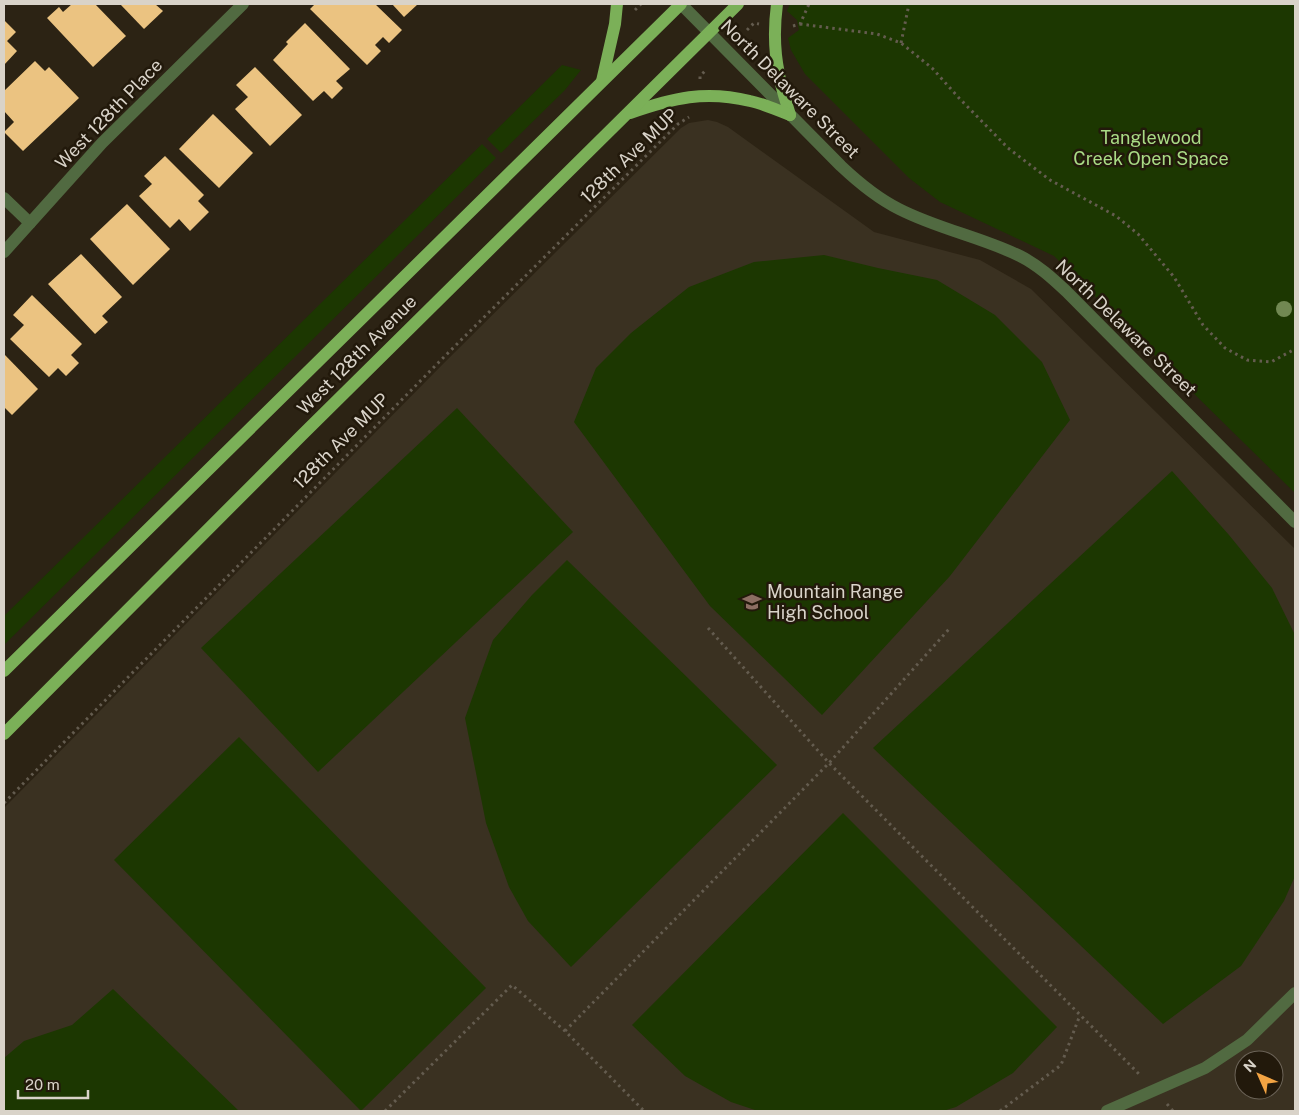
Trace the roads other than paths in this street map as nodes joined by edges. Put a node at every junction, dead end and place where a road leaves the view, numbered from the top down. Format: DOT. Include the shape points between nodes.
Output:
graph roads {
  1 [pos="243,4"];
  2 [pos="617,4"];
  3 [pos="681,4"];
  4 [pos="738,4"];
  5 [pos="776,4"];
  6 [pos="709,32"];
  7 [pos="602,81"];
  8 [pos="625,115"];
  9 [pos="790,115"];
  10 [pos="4,198"];
  11 [pos="30,223"];
  12 [pos="4,252"];
  13 [pos="1295,522"];
  14 [pos="4,671"];
  15 [pos="4,734"];
  16 [pos="1295,993"];
  17 [pos="1107,1111"];
  1 -- 11 [label="street, West 128th Place" via="102,143"];
  2 -- 7 [label="main road"];
  3 -- 6 [label="street, North Delaware Street"];
  3 -- 7 [label="main road, West 128th Avenue"];
  4 -- 6 [label="main road, West 128th Avenue"];
  5 -- 9 [label="main road" via="776,54"];
  6 -- 8 [label="main road, West 128th Avenue"];
  6 -- 9 [label="street, North Delaware Street"];
  7 -- 14 [label="main road, West 128th Avenue"];
  8 -- 9 [label="main road" via="678,98 715,96 752,101"];
  8 -- 15 [label="main road, West 128th Avenue"];
  9 -- 13 [label="street, North Delaware Street" via="853,178 884,200 918,218 1020,256 1051,277"];
  10 -- 11 [label="street"];
  11 -- 12 [label="street, West 128th Place"];
  16 -- 17 [label="street" via="1247,1040 1205,1068"];
}
